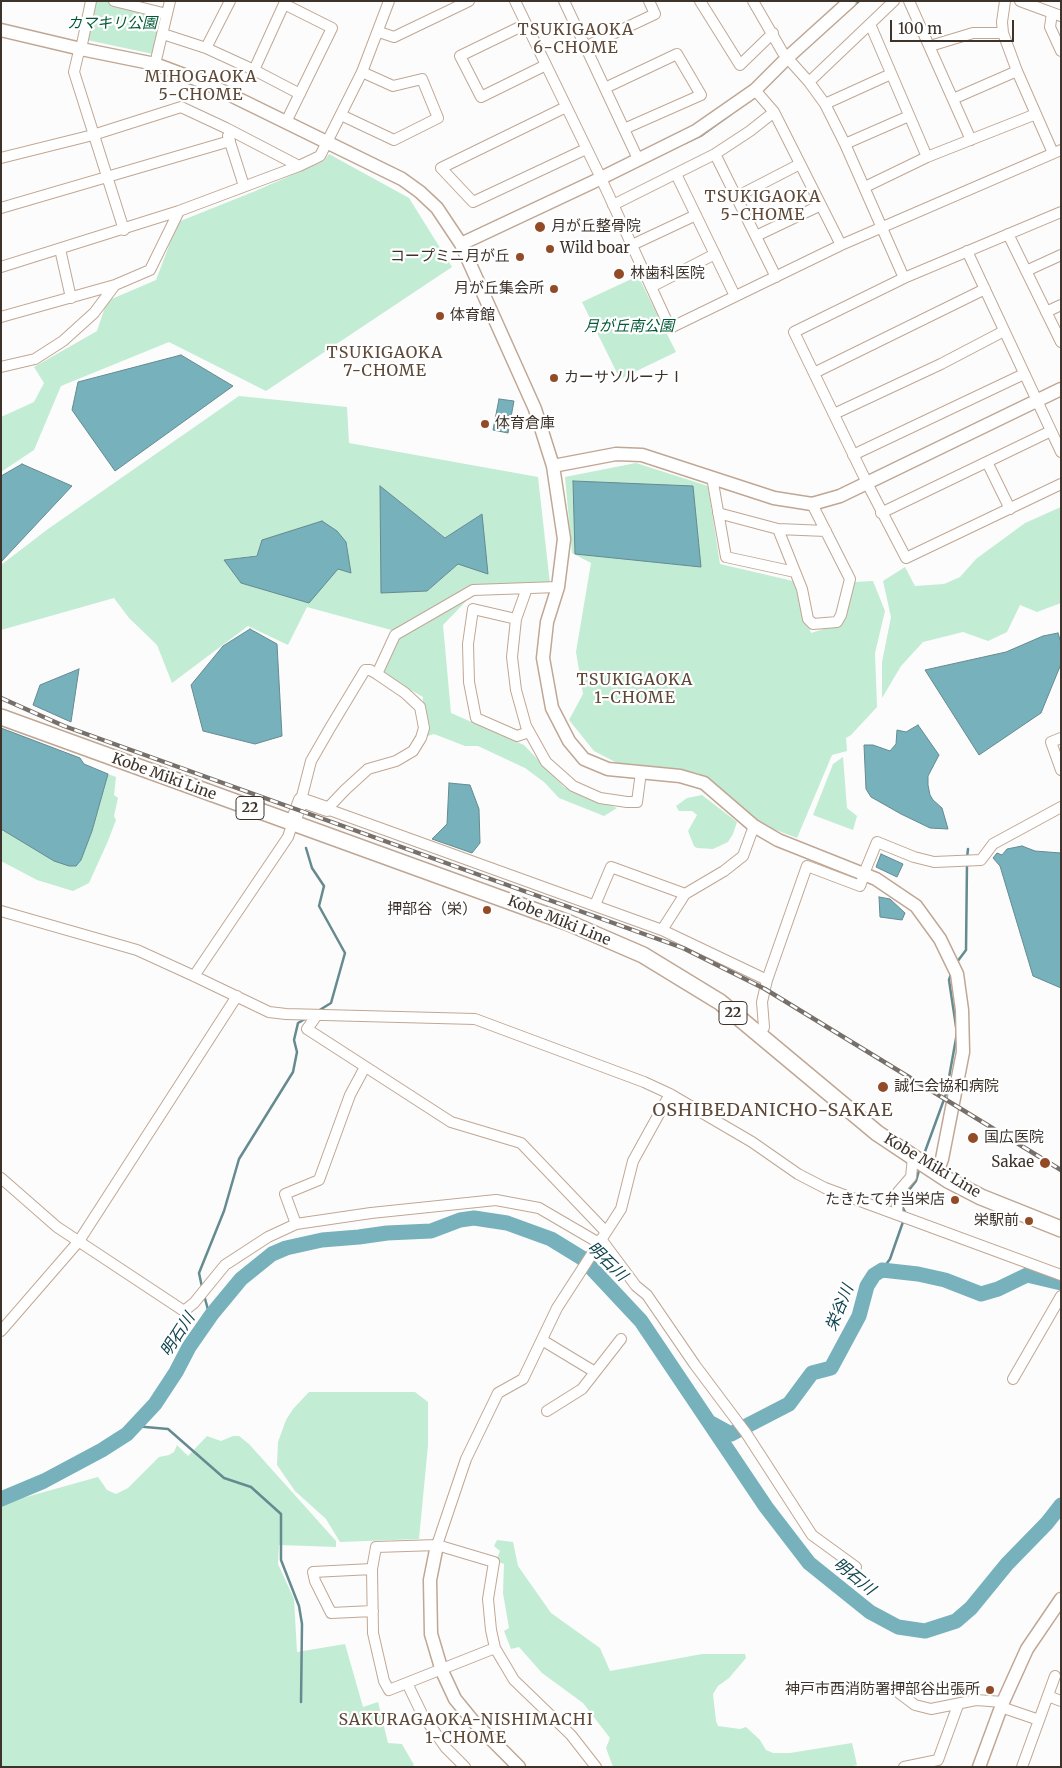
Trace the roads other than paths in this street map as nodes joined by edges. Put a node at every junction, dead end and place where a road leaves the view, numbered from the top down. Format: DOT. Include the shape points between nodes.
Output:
graph roads {
  1 [pos="91,1"];
  2 [pos="114,1"];
  3 [pos="170,1"];
  4 [pos="230,1"];
  5 [pos="389,1"];
  6 [pos="469,1"];
  7 [pos="514,1"];
  8 [pos="649,1"];
  9 [pos="700,1"];
  10 [pos="754,1"];
  11 [pos="850,1"];
  12 [pos="894,1"];
  13 [pos="909,1"];
  14 [pos="1005,1"];
  15 [pos="1020,1"];
  16 [pos="567,2"];
  17 [pos="168,14"];
  18 [pos="1057,14"];
  19 [pos="526,24"];
  20 [pos="870,24"];
  21 [pos="1,30"];
  22 [pos="379,32"];
  23 [pos="1003,33"];
  24 [pos="163,34"];
  25 [pos="773,34"];
  26 [pos="930,46"];
  27 [pos="585,47"];
  28 [pos="206,48"];
  29 [pos="81,49"];
  30 [pos="1061,51"];
  31 [pos="787,58"];
  32 [pos="155,64"];
  33 [pos="546,65"];
  34 [pos="254,70"];
  35 [pos="362,72"];
  36 [pos="1017,72"];
  37 [pos="891,74"];
  38 [pos="809,82"];
  39 [pos="605,88"];
  40 [pos="755,90"];
  41 [pos="300,94"];
  42 [pos="953,99"];
  43 [pos="825,104"];
  44 [pos="566,107"];
  45 [pos="774,112"];
  46 [pos="1036,114"];
  47 [pos="341,115"];
  48 [pos="909,116"];
  49 [pos="286,122"];
  50 [pos="226,128"];
  51 [pos="624,129"];
  52 [pos="93,134"];
  53 [pos="971,140"];
  54 [pos="230,141"];
  55 [pos="327,142"];
  56 [pos="845,144"];
  57 [pos="586,149"];
  58 [pos="1057,151"];
  59 [pos="715,154"];
  60 [pos="927,157"];
  61 [pos="1,158"];
  62 [pos="638,159"];
  63 [pos="800,164"];
  64 [pos="299,166"];
  65 [pos="676,174"];
  66 [pos="106,177"];
  67 [pos="600,178"];
  68 [pos="244,186"];
  69 [pos="864,186"];
  70 [pos="736,197"];
  71 [pos="613,205"];
  72 [pos="821,205"];
  73 [pos="1,208"];
  74 [pos="179,211"];
  75 [pos="1061,212"];
  76 [pos="696,215"];
  77 [pos="882,227"];
  78 [pos="124,230"];
  79 [pos="1008,234"];
  80 [pos="756,236"];
  81 [pos="461,244"];
  82 [pos="632,245"];
  83 [pos="841,245"];
  84 [pos="60,249"];
  85 [pos="967,251"];
  86 [pos="715,254"];
  87 [pos="1061,255"];
  88 [pos="1,267"];
  89 [pos="1026,271"];
  90 [pos="776,277"];
  91 [pos="904,278"];
  92 [pos="114,285"];
  93 [pos="651,287"];
  94 [pos="985,289"];
  95 [pos="735,296"];
  96 [pos="71,298"];
  97 [pos="1061,305"];
  98 [pos="1046,312"];
  99 [pos="1,317"];
  100 [pos="1004,331"];
  101 [pos="1061,342"];
  102 [pos="1,367"];
  103 [pos="814,374"];
  104 [pos="1024,374"];
  105 [pos="1061,389"];
  106 [pos="1036,401"];
  107 [pos="834,414"];
  108 [pos="1051,431"];
  109 [pos="1061,452"];
  110 [pos="853,455"];
  111 [pos="987,462"];
  112 [pos="553,466"];
  113 [pos="712,477"];
  114 [pos="867,483"];
  115 [pos="1061,484"];
  116 [pos="812,504"];
  117 [pos="1010,509"];
  118 [pos="718,513"];
  119 [pos="881,513"];
  120 [pos="778,529"];
  121 [pos="826,531"];
  122 [pos="795,572"];
  123 [pos="558,587"];
  124 [pos="527,588"];
  125 [pos="516,619"];
  126 [pos="378,674"];
  127 [pos="1,717"];
  128 [pos="529,732"];
  129 [pos="1061,738"];
  130 [pos="1060,766"];
  131 [pos="641,772"];
  132 [pos="301,800"];
  133 [pos="1061,807"];
  134 [pos="327,809"];
  135 [pos="294,822"];
  136 [pos="754,826"];
  137 [pos="865,873"];
  138 [pos="686,894"];
  139 [pos="595,904"];
  140 [pos="1,910"];
  141 [pos="662,930"];
  142 [pos="194,976"];
  143 [pos="767,980"];
  144 [pos="237,996"];
  145 [pos="316,1015"];
  146 [pos="760,1035"];
  147 [pos="365,1067"];
  148 [pos="670,1094"];
  149 [pos="923,1164"];
  150 [pos="1,1178"];
  151 [pos="903,1216"];
  152 [pos="296,1224"];
  153 [pos="1061,1229"];
  154 [pos="602,1238"];
  155 [pos="79,1241"];
  156 [pos="1061,1275"];
  157 [pos="1061,1296"];
  158 [pos="1,1332"];
  159 [pos="621,1339"];
  160 [pos="542,1340"];
  161 [pos="595,1372"];
  162 [pos="1013,1379"];
  163 [pos="547,1411"];
  164 [pos="437,1544"];
  165 [pos="856,1567"];
  166 [pos="372,1569"];
  167 [pos="1061,1599"];
  168 [pos="373,1612"];
  169 [pos="495,1648"];
  170 [pos="442,1671"];
  171 [pos="1055,1676"];
  172 [pos="407,1683"];
  173 [pos="899,1693"];
  174 [pos="1048,1696"];
  175 [pos="1061,1702"];
  176 [pos="958,1704"];
  177 [pos="1002,1704"];
  178 [pos="1039,1720"];
  179 [pos="937,1763"];
  180 [pos="465,1767"];
  181 [pos="519,1767"];
  182 [pos="596,1767"];
  183 [pos="904,1767"];
  184 [pos="979,1767"];
  185 [pos="1022,1767"];
  1 -- 29 [label="street"];
  2 -- 17 [label="street"];
  3 -- 17 [label="street"];
  4 -- 28 [label="street"];
  5 -- 22 [label="street"];
  6 -- 22 [label="street" via="394,37"];
  7 -- 19 [label="street"];
  8 -- 27 [label="street" via="655,14"];
  9 -- 25 [label="street" via="740,66"];
  10 -- 25 [label="street"];
  11 -- 31 [label="street"];
  12 -- 20 [label="street"];
  13 -- 26 [label="street"];
  14 -- 23 [label="street"];
  15 -- 18 [label="street"];
  16 -- 27 [label="street"];
  17 -- 24 [label="street"];
  18 -- 30 [label="street" via="1050,27"];
  19 -- 33 [label="street"];
  19 -- 33 [label="street" via="460,56 481,96"];
  20 -- 37 [label="street"];
  20 -- 38 [label="street"];
  21 -- 29 [label="street"];
  22 -- 35 [label="street"];
  23 -- 26 [label="street" via="973,33"];
  23 -- 36 [label="street"];
  24 -- 28 [label="street"];
  24 -- 32 [label="street"];
  25 -- 31 [label="street"];
  26 -- 42 [label="street"];
  27 -- 39 [label="street"];
  28 -- 34 [label="street"];
  29 -- 32 [label="street"];
  29 -- 52 [label="street" via="74,72"];
  31 -- 38 [label="street"];
  31 -- 40 [label="street"];
  32 -- 49 [label="street" via="206,83"];
  33 -- 44 [label="street"];
  34 -- 41 [label="street"];
  34 -- 41 [label="street" via="284,4 332,28"];
  35 -- 47 [label="street"];
  35 -- 47 [label="street" via="393,86 422,79 438,118 394,140"];
  36 -- 42 [label="street"];
  36 -- 46 [label="street"];
  37 -- 43 [label="street"];
  37 -- 48 [label="street"];
  38 -- 43 [label="street"];
  39 -- 51 [label="street"];
  39 -- 51 [label="street" via="677,54 701,95"];
  40 -- 45 [label="street"];
  40 -- 62 [label="street" via="696,131"];
  41 -- 49 [label="street"];
  42 -- 53 [label="street"];
  43 -- 56 [label="street"];
  44 -- 57 [label="street"];
  44 -- 57 [label="street" via="440,168 473,202"];
  45 -- 59 [label="street"];
  45 -- 63 [label="street"];
  46 -- 53 [label="street"];
  46 -- 58 [label="street"];
  47 -- 55 [label="street"];
  48 -- 56 [label="street"];
  48 -- 60 [label="street"];
  49 -- 55 [label="street"];
  50 -- 52 [label="street" via="181,108"];
  50 -- 54 [label="street"];
  50 -- 64 [label="street"];
  51 -- 62 [label="street"];
  52 -- 61 [label="street"];
  52 -- 66 [label="street"];
  53 -- 60 [label="street"];
  54 -- 66 [label="street"];
  54 -- 68 [label="street"];
  55 -- 64 [label="street" via="320,156"];
  55 -- 81 [label="street" via="402,179 420,192 437,208"];
  56 -- 69 [label="street"];
  57 -- 67 [label="street"];
  58 -- 77 [label="street"];
  59 -- 65 [label="street"];
  59 -- 70 [label="street"];
  60 -- 69 [label="street"];
  62 -- 67 [label="street"];
  63 -- 70 [label="street"];
  63 -- 72 [label="street"];
  64 -- 68 [label="street"];
  65 -- 71 [label="street"];
  65 -- 76 [label="street"];
  66 -- 73 [label="street"];
  66 -- 78 [label="street"];
  67 -- 71 [label="street"];
  67 -- 81 [label="street"];
  68 -- 74 [label="street"];
  69 -- 77 [label="street"];
  70 -- 80 [label="street"];
  71 -- 82 [label="street"];
  72 -- 80 [label="street"];
  72 -- 83 [label="street"];
  74 -- 78 [label="street"];
  74 -- 92 [label="street" via="150,270"];
  75 -- 79 [label="street"];
  76 -- 82 [label="street"];
  76 -- 86 [label="street"];
  77 -- 83 [label="street"];
  77 -- 91 [label="street"];
  78 -- 84 [label="street"];
  79 -- 85 [label="street"];
  79 -- 89 [label="street"];
  80 -- 90 [label="street"];
  81 -- 112 [label="street" via="535,408"];
  82 -- 93 [label="street"];
  83 -- 90 [label="street"];
  84 -- 88 [label="street"];
  84 -- 96 [label="street"];
  85 -- 91 [label="street"];
  85 -- 94 [label="street"];
  86 -- 93 [label="street"];
  86 -- 95 [label="street"];
  87 -- 89 [label="street"];
  89 -- 98 [label="street"];
  90 -- 95 [label="street"];
  91 -- 103 [label="street" via="794,332"];
  92 -- 96 [label="street"];
  92 -- 102 [label="street" via="94,313 63,341 35,358"];
  93 -- 95 [label="street" via="670,328"];
  94 -- 100 [label="street"];
  94 -- 103 [label="street"];
  96 -- 99 [label="street"];
  97 -- 98 [label="street"];
  98 -- 101 [label="street"];
  100 -- 104 [label="street"];
  100 -- 107 [label="street"];
  103 -- 107 [label="street"];
  104 -- 106 [label="street"];
  104 -- 110 [label="street"];
  105 -- 106 [label="street"];
  106 -- 108 [label="street"];
  106 -- 114 [label="street"];
  107 -- 110 [label="street"];
  108 -- 109 [label="street"];
  108 -- 111 [label="street"];
  110 -- 114 [label="street"];
  111 -- 117 [label="street"];
  111 -- 119 [label="street"];
  112 -- 113 [label="street" via="616,454 642,455"];
  112 -- 123 [label="street" via="564,540"];
  113 -- 116 [label="street" via="774,498"];
  113 -- 118 [label="street"];
  114 -- 116 [label="street" via="840,496"];
  114 -- 119 [label="street"];
  115 -- 117 [label="street"];
  116 -- 121 [label="street"];
  117 -- 119 [label="street" via="906,558"];
  118 -- 120 [label="street"];
  118 -- 122 [label="street" via="726,557"];
  120 -- 121 [label="street"];
  120 -- 122 [label="street"];
  121 -- 122 [label="street" via="850,579 837,622 813,624 808,619"];
  123 -- 124 [label="street"];
  123 -- 131 [label="street" via="547,622 544,658 552,708 569,741 584,759 608,769"];
  124 -- 125 [label="street"];
  124 -- 126 [label="street" via="466,592 395,635"];
  125 -- 128 [label="street" via="512,656 516,690"];
  125 -- 128 [label="street" via="473,609 468,644 469,682 476,718 517,736"];
  126 -- 132 [label="street" via="365,670 311,762"];
  126 -- 134 [label="street" via="405,692 420,707 424,728 422,738 413,751 396,761 368,770"];
  127 -- 135 [label="main road, Kobe Miki Line / 22"];
  128 -- 131 [label="street" via="546,762 574,786 600,798 637,802"];
  129 -- 130 [label="street" via="1051,742"];
  131 -- 136 [label="street" via="680,776 704,783"];
  132 -- 134 [label="main road"];
  132 -- 135 [label="main road"];
  133 -- 137 [label="street" via="993,844 981,860 934,862 876,842"];
  134 -- 139 [label="street"];
  135 -- 142 [label="street" via="288,836"];
  135 -- 146 [label="main road, Kobe Miki Line / 22" via="569,923 643,955 720,1002"];
  136 -- 137 [label="street" via="778,840"];
  136 -- 138 [label="street" via="743,856"];
  137 -- 143 [label="street" via="860,886 807,866"];
  137 -- 149 [label="street" via="916,906 940,939 957,974 963,1052 942,1159"];
  138 -- 139 [label="street" via="611,867"];
  138 -- 141 [label="street"];
  139 -- 141 [label="street"];
  140 -- 142 [label="street" via="137,950"];
  141 -- 143 [label="street"];
  142 -- 144 [label="street"];
  143 -- 146 [label="street" via="762,1002 764,1027"];
  144 -- 145 [label="street" via="269,1012"];
  144 -- 155 [label="street"];
  145 -- 147 [label="street" via="307,1029"];
  145 -- 148 [label="street" via="474,1019"];
  146 -- 149 [label="main road, Kobe Miki Line / 22" via="878,1133"];
  147 -- 152 [label="street" via="350,1095 320,1180 285,1194"];
  147 -- 154 [label="street" via="451,1122 522,1143"];
  148 -- 151 [label="street" via="752,1142 798,1174 825,1188"];
  148 -- 154 [label="street" via="633,1161 621,1209"];
  149 -- 151 [label="street" via="898,1192"];
  149 -- 153 [label="main road, Kobe Miki Line / 22" via="981,1197"];
  150 -- 155 [label="street"];
  151 -- 156 [label="street"];
  152 -- 154 [label="street" via="371,1212 496,1200 539,1208"];
  152 -- 155 [label="street" via="268,1237 226,1265 184,1312"];
  154 -- 160 [label="street" via="557,1308"];
  154 -- 165 [label="street" via="636,1286 648,1295 746,1433 812,1535"];
  155 -- 158 [label="street"];
  157 -- 162 [label="street"];
  159 -- 161 [label="street"];
  160 -- 161 [label="street"];
  160 -- 164 [label="street" via="522,1379 498,1393 466,1459"];
  161 -- 163 [label="street" via="582,1389"];
  164 -- 166 [label="street" via="376,1547"];
  164 -- 169 [label="street" via="494,1562 488,1599"];
  164 -- 170 [label="street" via="430,1580 431,1634"];
  166 -- 168 [label="street"];
  166 -- 168 [label="street" via="313,1572 331,1613"];
  167 -- 177 [label="street" via="1027,1649"];
  168 -- 172 [label="street" via="373,1633 384,1682 389,1690"];
  169 -- 170 [label="street"];
  169 -- 182 [label="street" via="514,1680 571,1735"];
  170 -- 172 [label="street"];
  170 -- 181 [label="street" via="467,1714"];
  171 -- 174 [label="street"];
  172 -- 180 [label="street" via="422,1714 446,1748"];
  173 -- 176 [label="street" via="915,1705 931,1709"];
  174 -- 175 [label="street"];
  174 -- 178 [label="street"];
  176 -- 177 [label="street" via="976,1700"];
  176 -- 179 [label="street"];
  177 -- 178 [label="street"];
  177 -- 184 [label="street"];
  178 -- 185 [label="street"];
  179 -- 183 [label="street"];
}
